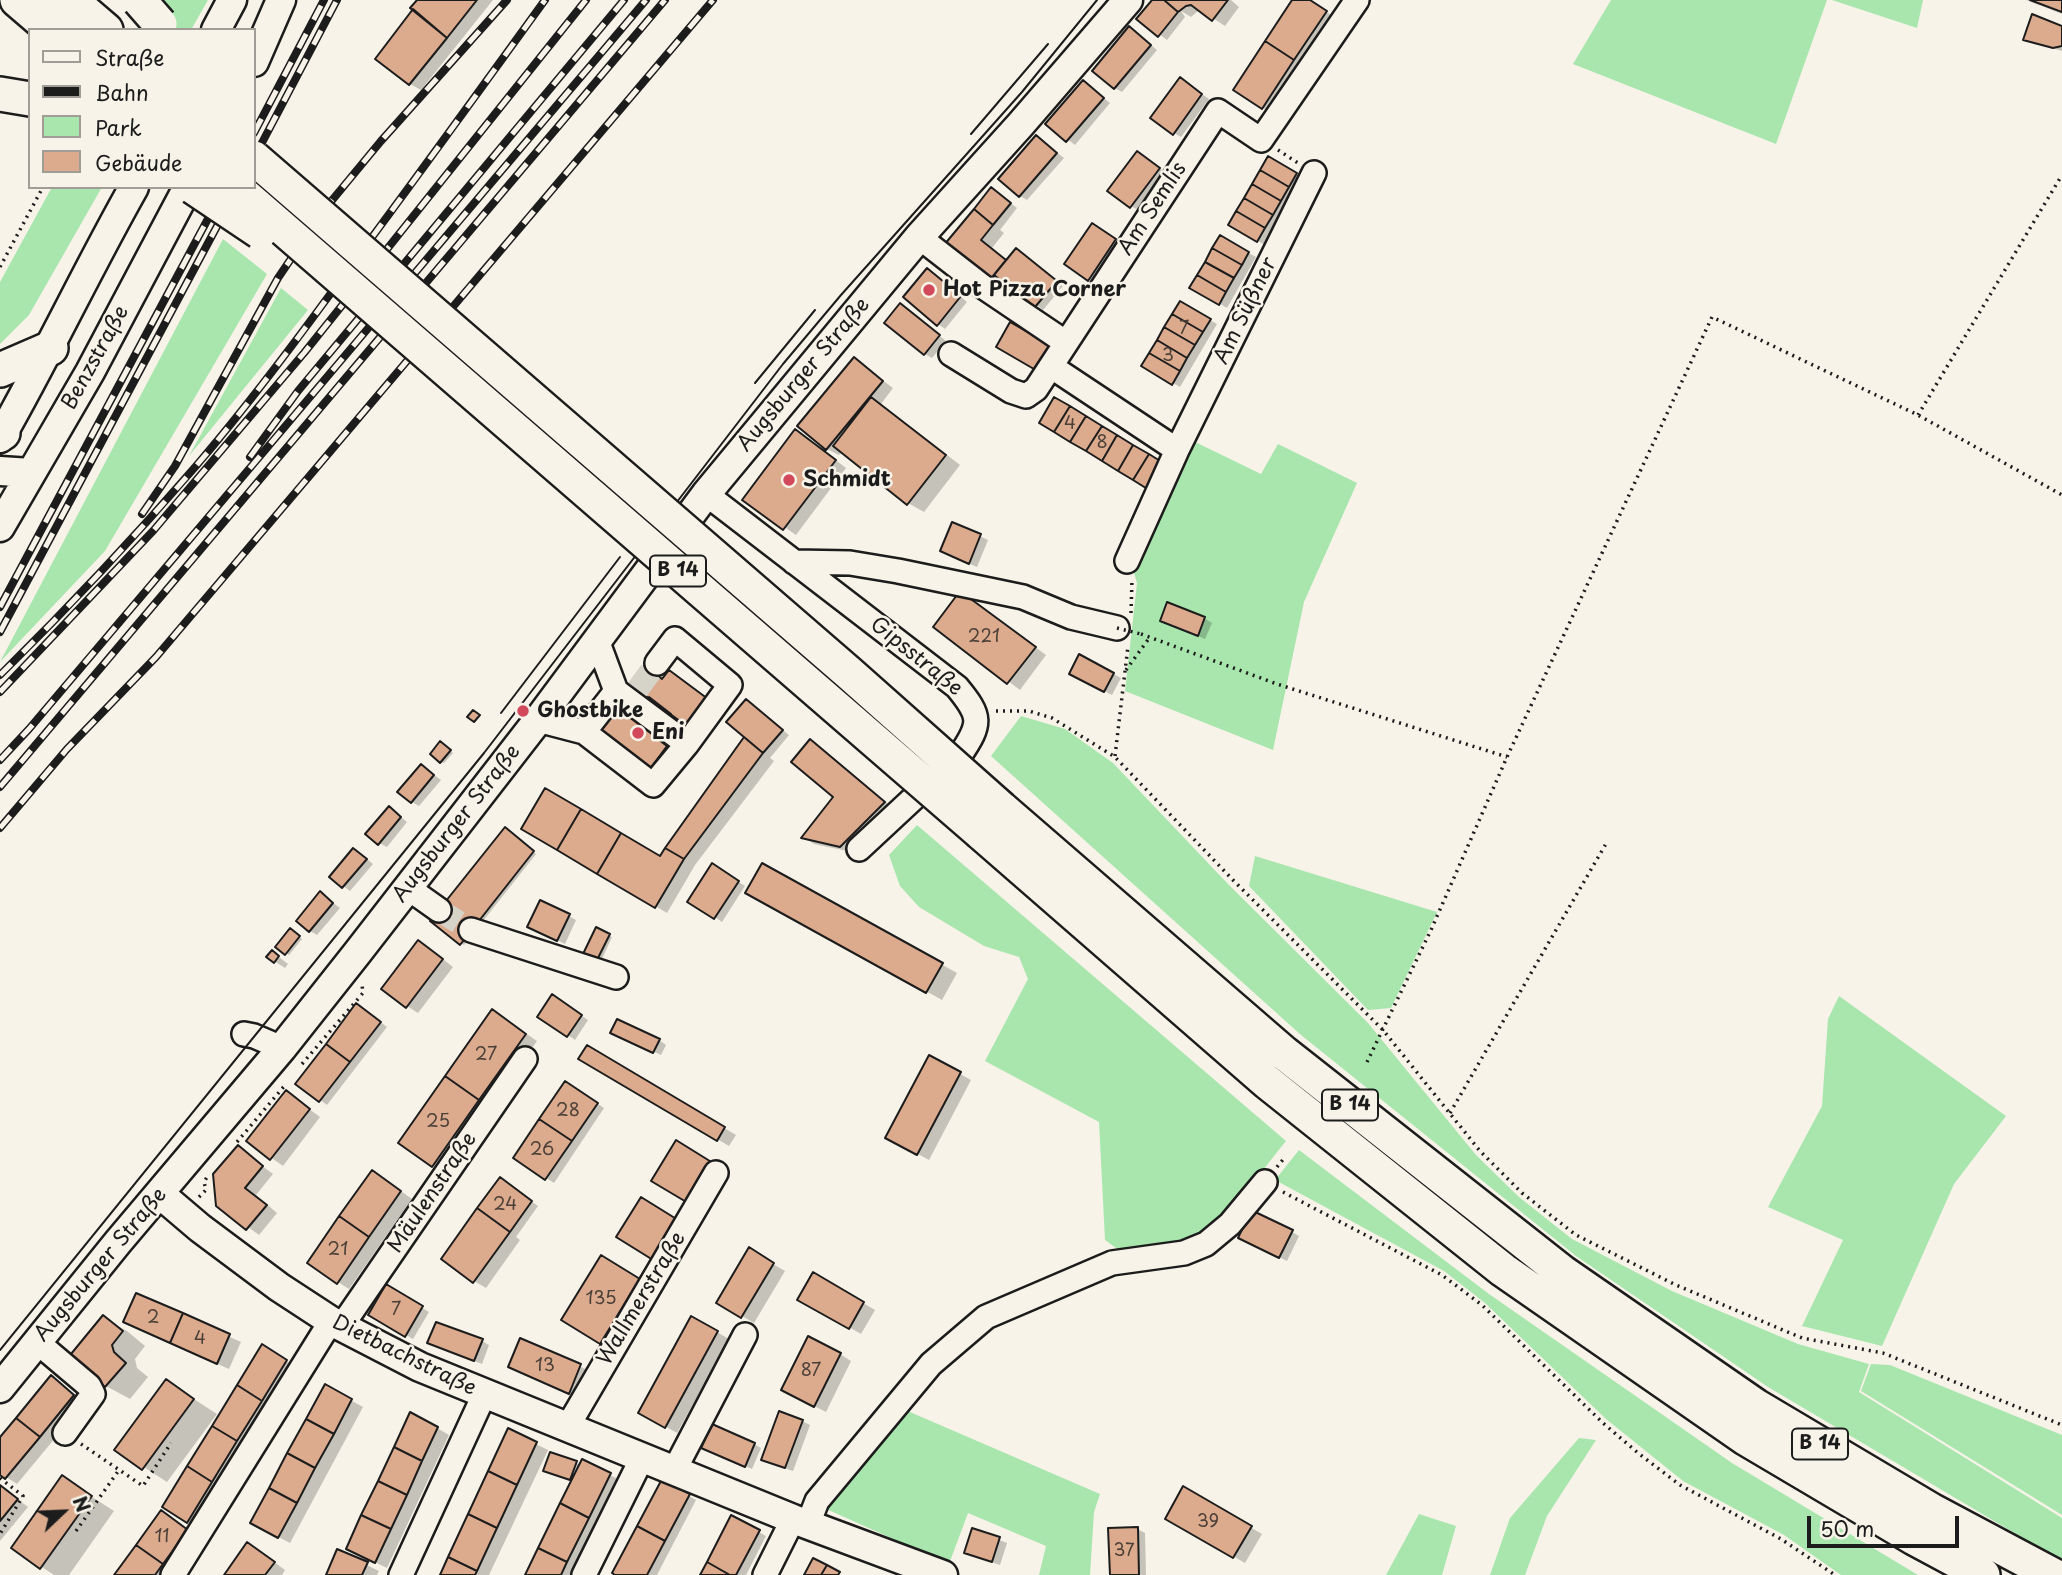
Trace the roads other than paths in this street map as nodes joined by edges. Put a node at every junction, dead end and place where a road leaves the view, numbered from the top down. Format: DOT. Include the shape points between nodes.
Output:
graph roads {
  1 [pos="17,0"];
  2 [pos="46,0"];
  3 [pos="71,0"];
  4 [pos="139,0"];
  5 [pos="232,0"];
  6 [pos="281,0"];
  7 [pos="1128,0"];
  8 [pos="1357,0"];
  9 [pos="50,28"];
  10 [pos="78,28"];
  11 [pos="104,28"];
  12 [pos="163,28"];
  13 [pos="217,28"];
  14 [pos="256,57"];
  15 [pos="0,94"];
  16 [pos="28,99"];
  17 [pos="256,133"];
  18 [pos="256,160"];
  19 [pos="1314,173"];
  20 [pos="133,189"];
  21 [pos="189,189"];
  22 [pos="193,189"];
  23 [pos="237,189"];
  24 [pos="919,237"];
  25 [pos="352,243"];
  26 [pos="376,309"];
  27 [pos="1065,342"];
  28 [pos="51,348"];
  29 [pos="951,354"];
  30 [pos="1052,367"];
  31 [pos="0,370"];
  32 [pos="90,372"];
  33 [pos="1,434"];
  34 [pos="1177,450"];
  35 [pos="0,471"];
  36 [pos="31,473"];
  37 [pos="705,494"];
  38 [pos="0,527"];
  39 [pos="1126,561"];
  40 [pos="794,562"];
  41 [pos="1126,625"];
  42 [pos="597,640"];
  43 [pos="657,663"];
  44 [pos="627,694"];
  45 [pos="538,719"];
  46 [pos="584,733"];
  47 [pos="687,744"];
  48 [pos="859,849"];
  49 [pos="408,888"];
  50 [pos="439,910"];
  51 [pos="471,930"];
  52 [pos="615,977"];
  53 [pos="244,1034"];
  54 [pos="282,1048"];
  55 [pos="525,1059"];
  56 [pos="716,1174"];
  57 [pos="1265,1182"];
  58 [pos="160,1194"];
  59 [pos="336,1324"];
  60 [pos="745,1335"];
  61 [pos="37,1342"];
  62 [pos="0,1388"];
  63 [pos="484,1395"];
  64 [pos="568,1426"];
  65 [pos="65,1433"];
  66 [pos="643,1456"];
  67 [pos="676,1469"];
  68 [pos="800,1521"];
  69 [pos="173,1575"];
  70 [pos="401,1575"];
  71 [pos="584,1575"];
  72 [pos="765,1575"];
  73 [pos="943,1575"];
  74 [pos="1983,1575"];
  75 [pos="2053,1575"];
  1 -- 9 [label="highway"];
  2 -- 10 [label="street"];
  3 -- 11 [label="highway"];
  4 -- 12 [label="highway, bridge"];
  5 -- 13 [label="main road"];
  6 -- 14 [label="main road"];
  7 -- 24 [label="main road, Augsburger Straße"];
  8 -- 27 [label="street, Am Semlis" via="1261,140 1218,111"];
  15 -- 16 [label="highway"];
  17 -- 25 [label="highway, B 14, bridge"];
  18 -- 25 [label="highway, B 14, bridge"];
  19 -- 34 [label="street, Am Süßner"];
  20 -- 28 [label="main road, Benzstraße"];
  21 -- 32 [label="main road, Benzstraße"];
  22 -- 26 [label="highway, B 14, bridge"];
  23 -- 26 [label="highway, B 14, bridge"];
  24 -- 27 [label="street"];
  24 -- 37 [label="main road, Augsburger Straße"];
  25 -- 75 [label="highway, B 14, bridge" via="1284,1053 1562,1272 1756,1406 1931,1510"];
  26 -- 74 [label="highway, B 14, bridge" via="1268,1082 1503,1270 1745,1438"];
  27 -- 30 [label="street"];
  28 -- 31 [label="highway"];
  28 -- 32 [label="main road" via="57,379 65,381"];
  28 -- 33 [label="main road, Benzstraße"];
  29 -- 30 [label="street" via="1026,396"];
  30 -- 34 [label="street"];
  32 -- 36 [label="main road, Benzstraße"];
  33 -- 36 [label="main road"];
  34 -- 39 [label="street, Am Süßner"];
  35 -- 36 [label="main road"];
  36 -- 38 [label="main road, Benzstraße"];
  37 -- 40 [label="street, Gipsstraße"];
  37 -- 42 [label="main road, Augsburger Straße"];
  40 -- 41 [label="street" via="850,563 910,573 1023,597 1071,617"];
  40 -- 48 [label="street, Gipsstraße" via="957,687 977,717 972,738 960,755"];
  42 -- 44 [label="street"];
  42 -- 45 [label="main road, Augsburger Straße"];
  43 -- 47 [label="street" via="675,639 730,685"];
  44 -- 46 [label="street"];
  44 -- 47 [label="street"];
  45 -- 46 [label="street"];
  45 -- 49 [label="main road, Augsburger Straße"];
  46 -- 47 [label="street" via="653,785"];
  49 -- 50 [label="street"];
  49 -- 54 [label="main road, Augsburger Straße"];
  51 -- 52 [label="street"];
  53 -- 54 [label="street"];
  54 -- 58 [label="main road, Augsburger Straße"];
  55 -- 59 [label="street, Mäulenstraße"];
  56 -- 64 [label="street, Wallmerstraße"];
  57 -- 68 [label="street" via="1230,1224 1206,1244 1184,1253 1112,1263 986,1317 931,1364"];
  58 -- 59 [label="main road, Dietbachstraße" via="239,1257"];
  58 -- 61 [label="main road, Augsburger Straße"];
  59 -- 63 [label="main road, Dietbachstraße"];
  59 -- 69 [label="street, Mäulenstraße"];
  60 -- 67 [label="street"];
  61 -- 62 [label="main road, Augsburger Straße"];
  61 -- 65 [label="street" via="93,1394"];
  63 -- 64 [label="main road, Dietbachstraße"];
  63 -- 70 [label="street"];
  64 -- 66 [label="main road, Dietbachstraße"];
  66 -- 67 [label="main road, Dietbachstraße"];
  66 -- 71 [label="street"];
  67 -- 68 [label="main road, Dietbachstraße"];
  68 -- 72 [label="street"];
  68 -- 73 [label="main road, Dietbachstraße"];
}
